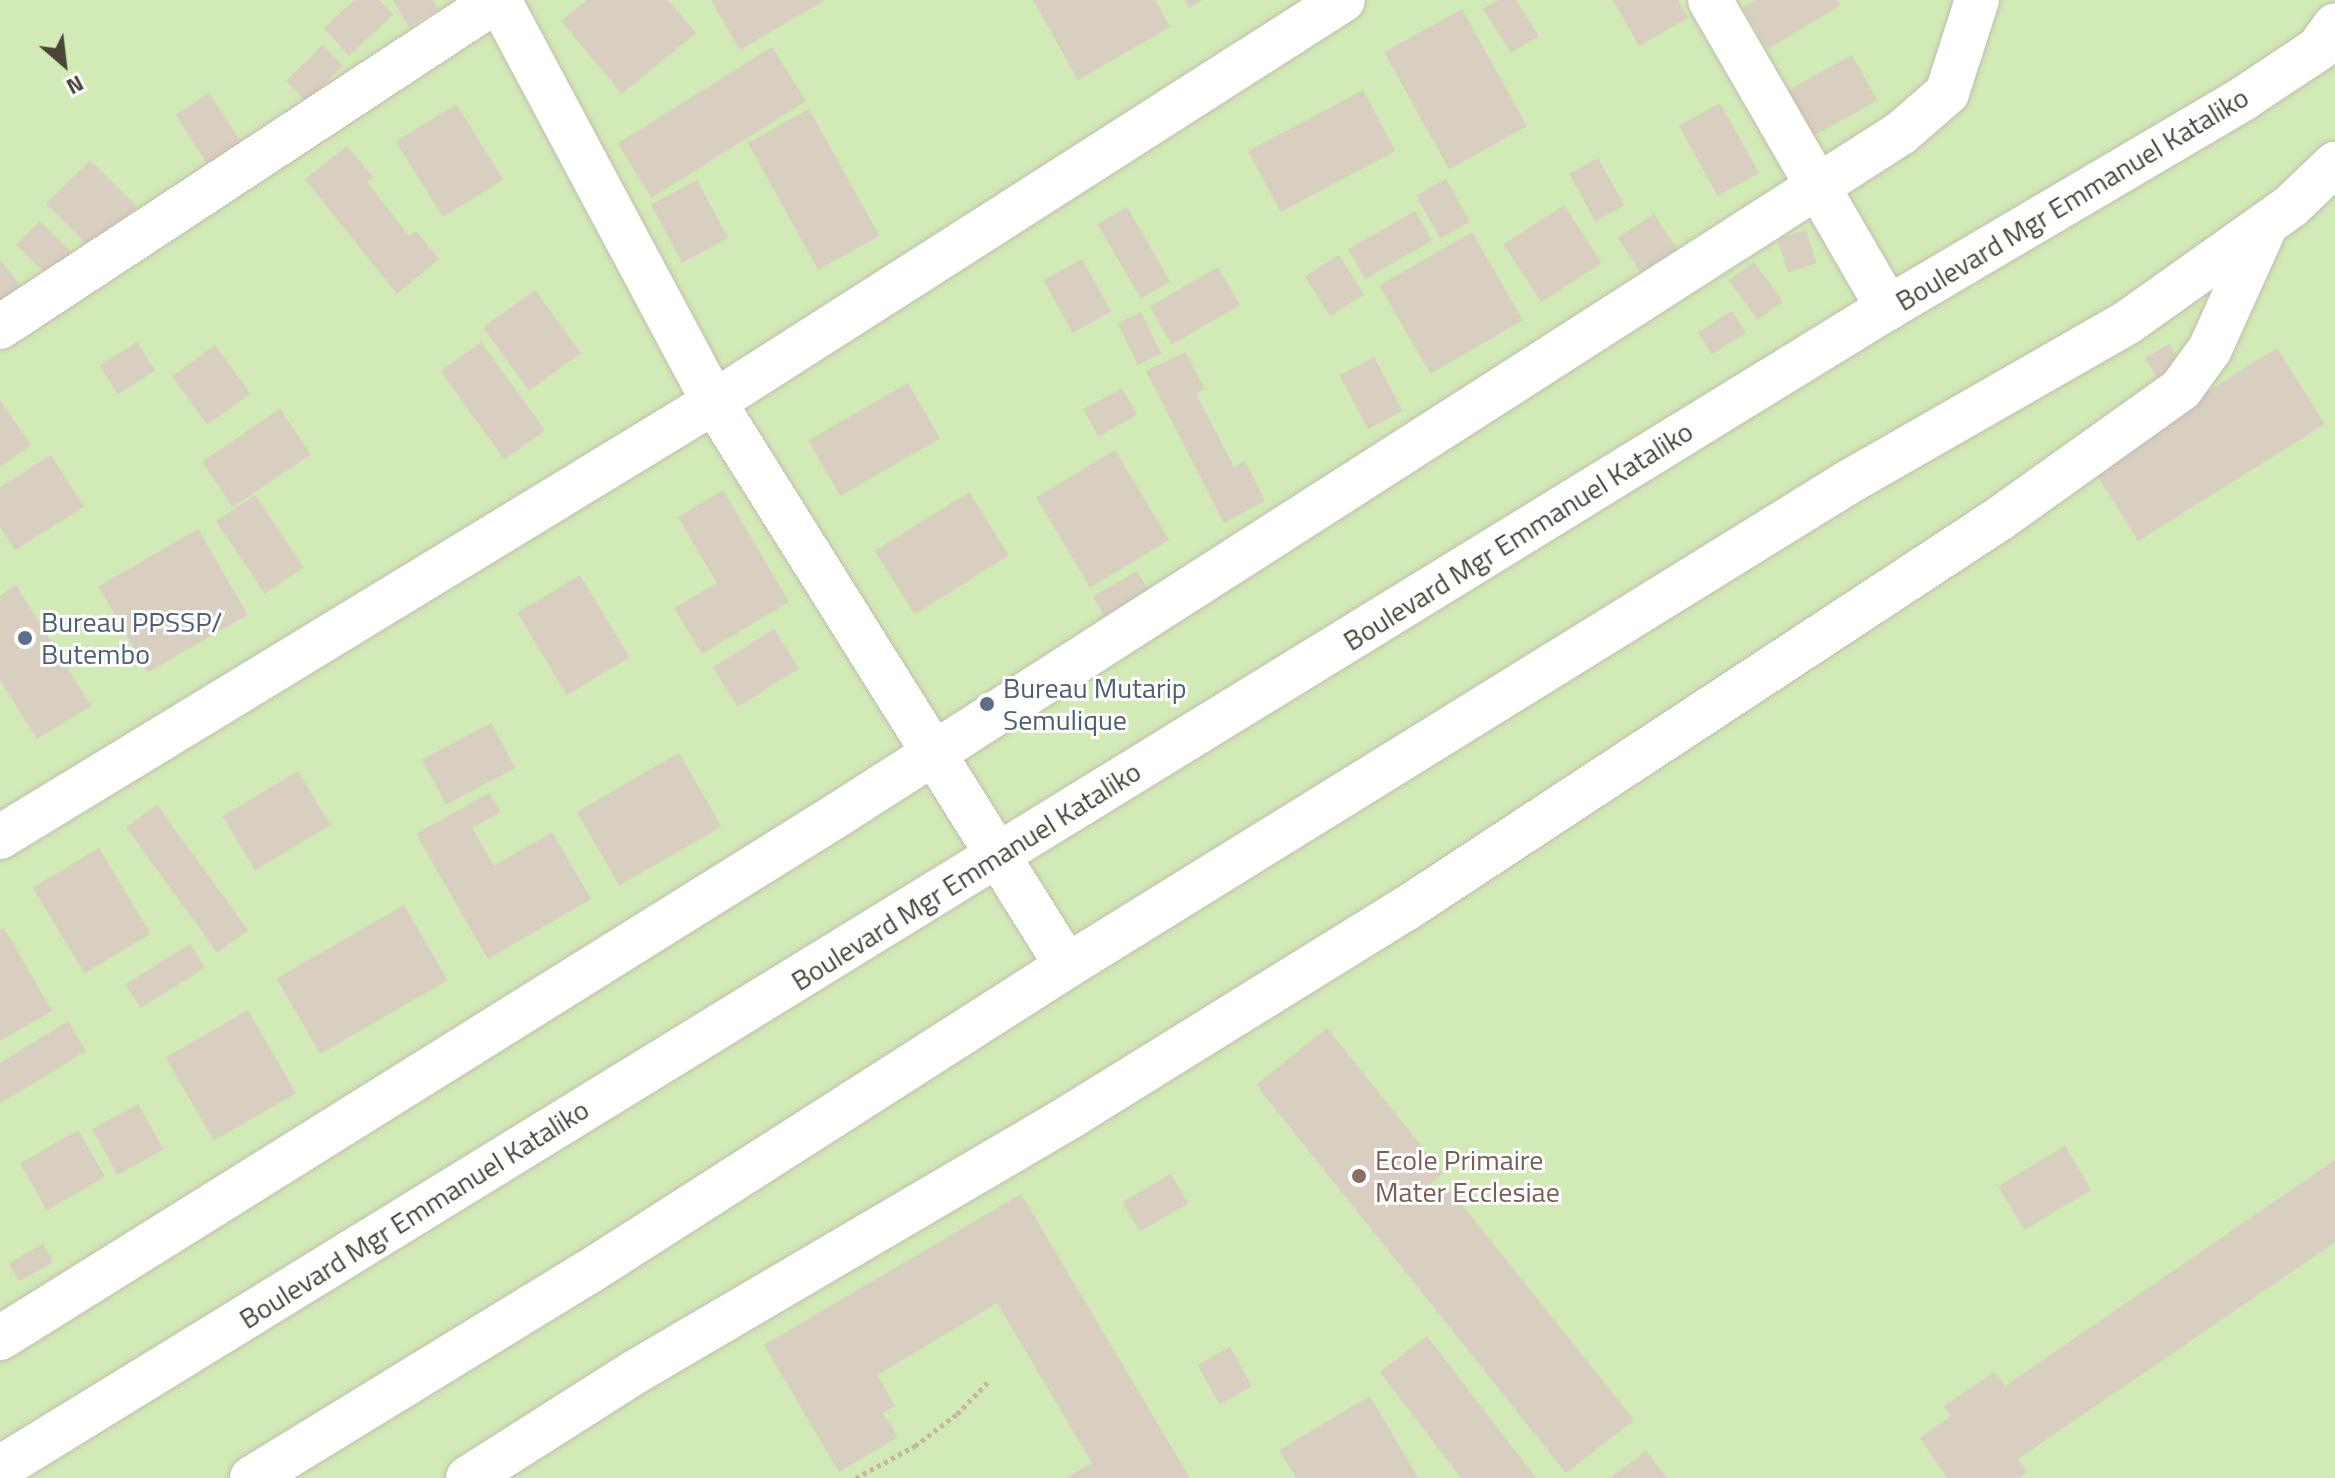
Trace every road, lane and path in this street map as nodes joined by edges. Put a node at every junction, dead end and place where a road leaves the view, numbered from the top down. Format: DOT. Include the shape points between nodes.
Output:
graph roads {
  1 [pos="498,0"];
  2 [pos="1343,0"];
  3 [pos="1710,0"];
  4 [pos="1977,0"];
  5 [pos="2329,45"];
  6 [pos="2335,164"];
  7 [pos="1818,185"];
  8 [pos="2267,223"];
  9 [pos="1888,308"];
  10 [pos="0,327"];
  11 [pos="714,402"];
  12 [pos="935,751"];
  13 [pos="0,837"];
  14 [pos="1000,855"];
  15 [pos="1067,966"];
  16 [pos="0,1338"];
  17 [pos="990,1380"];
  18 [pos="0,1468"];
  19 [pos="252,1478"];
  20 [pos="468,1478"];
  21 [pos="856,1478"];
  1 -- 10 [label="street"];
  1 -- 11 [label="street"];
  2 -- 11 [label="street"];
  3 -- 7 [label="street"];
  4 -- 7 [label="street" via="1947,93 1901,133"];
  5 -- 9 [label="street, Boulevard Mgr Emmanuel Kataliko"];
  6 -- 8 [label="street"];
  7 -- 9 [label="street"];
  7 -- 12 [label="street"];
  8 -- 15 [label="street" via="2128,322 1847,483"];
  8 -- 20 [label="street" via="2210,349 2181,389 1999,519 1407,908"];
  9 -- 14 [label="street, Boulevard Mgr Emmanuel Kataliko"];
  11 -- 12 [label="street"];
  11 -- 13 [label="street"];
  12 -- 14 [label="street"];
  12 -- 16 [label="street"];
  14 -- 15 [label="street"];
  14 -- 18 [label="street, Boulevard Mgr Emmanuel Kataliko"];
  15 -- 19 [label="street" via="587,1273"];
  17 -- 21 [label="path" via="915,1446"];
}
